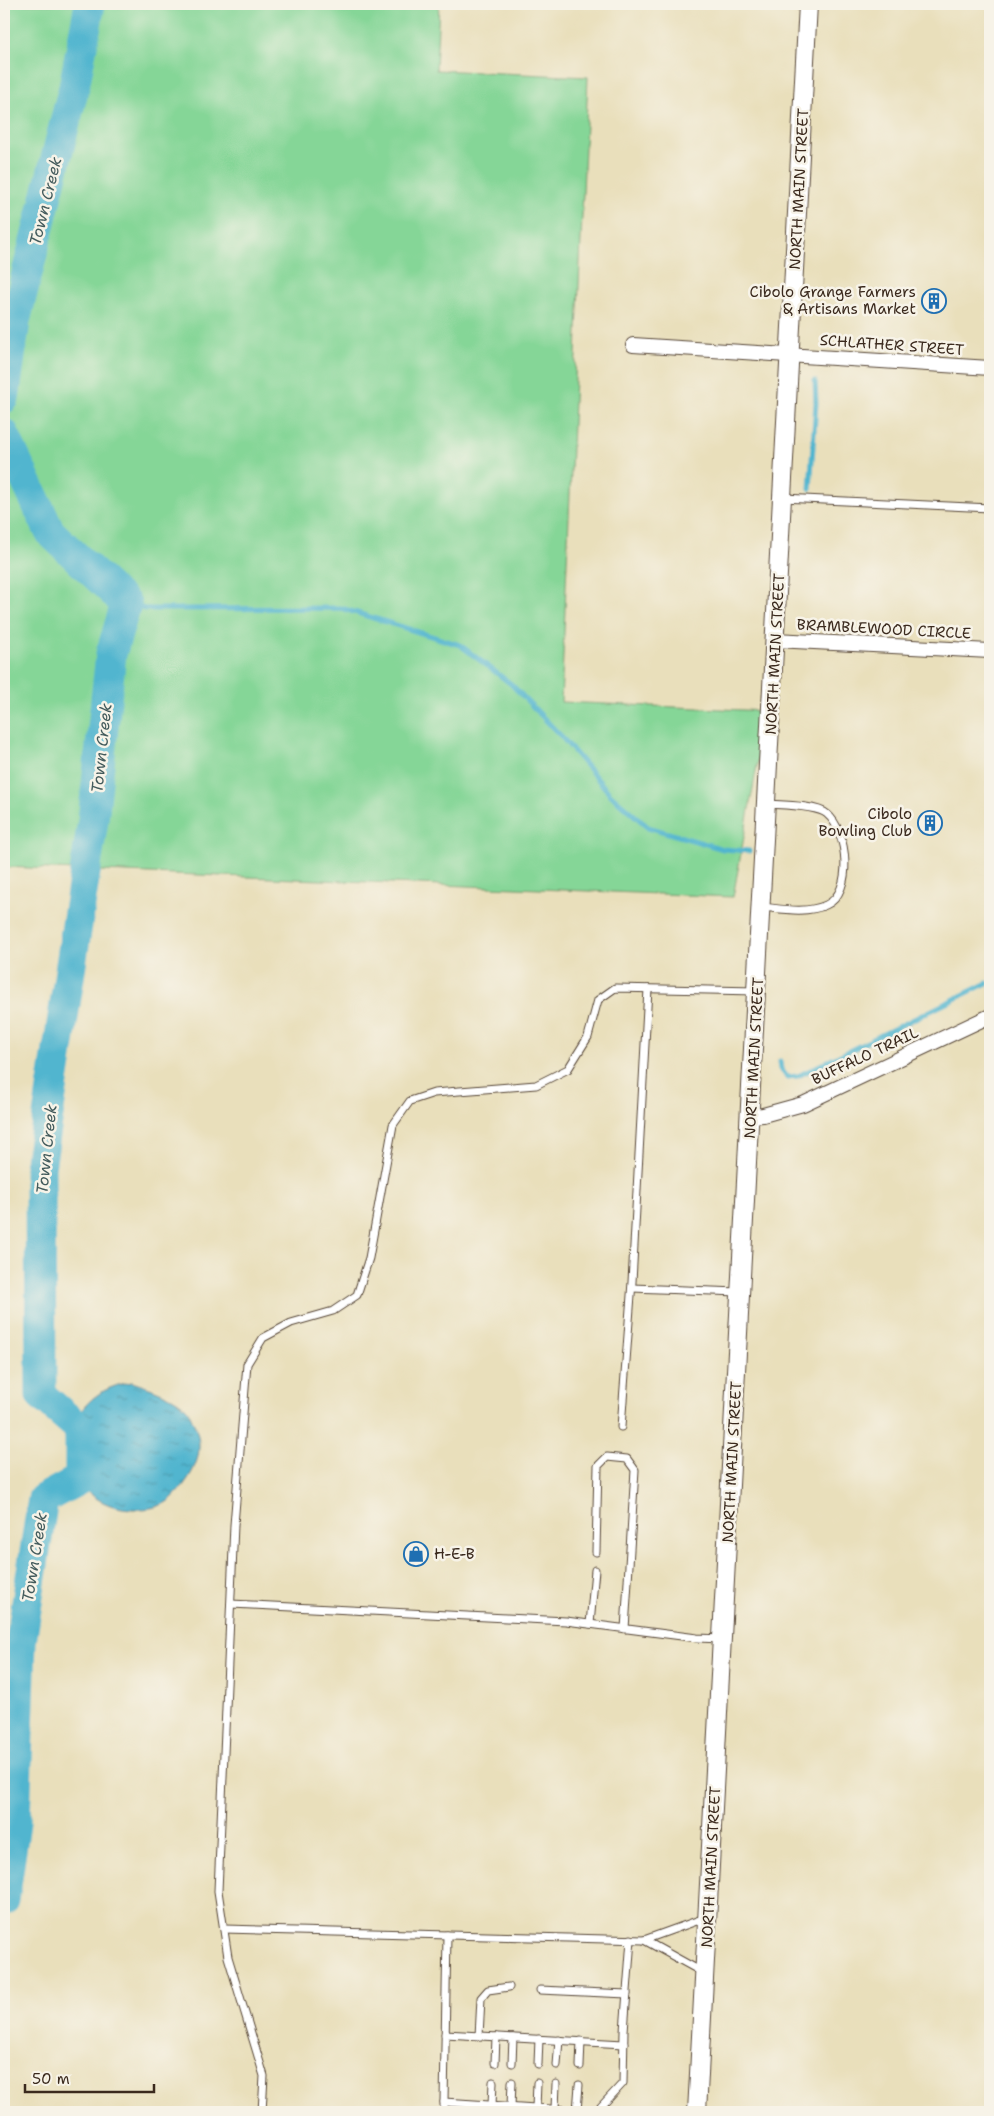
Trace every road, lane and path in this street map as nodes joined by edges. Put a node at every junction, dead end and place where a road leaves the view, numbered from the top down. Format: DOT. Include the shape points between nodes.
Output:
graph roads {
  1 [pos="808,4"];
  2 [pos="634,345"];
  3 [pos="791,355"];
  4 [pos="990,368"];
  5 [pos="783,498"];
  6 [pos="990,508"];
  7 [pos="776,640"];
  8 [pos="990,650"];
  9 [pos="767,804"];
  10 [pos="762,907"];
  11 [pos="648,989"];
  12 [pos="758,991"];
  13 [pos="990,1016"];
  14 [pos="751,1116"];
  15 [pos="632,1288"];
  16 [pos="742,1292"];
  17 [pos="621,1427"];
  18 [pos="596,1552"];
  19 [pos="595,1570"];
  20 [pos="231,1604"];
  21 [pos="590,1624"];
  22 [pos="625,1629"];
  23 [pos="723,1639"];
  24 [pos="708,1917"];
  25 [pos="224,1929"];
  26 [pos="447,1935"];
  27 [pos="631,1939"];
  28 [pos="644,1940"];
  29 [pos="705,1973"];
  30 [pos="509,1987"];
  31 [pos="540,1990"];
  32 [pos="627,1994"];
  33 [pos="445,2034"];
  34 [pos="479,2036"];
  35 [pos="496,2036"];
  36 [pos="513,2038"];
  37 [pos="539,2039"];
  38 [pos="559,2040"];
  39 [pos="581,2041"];
  40 [pos="624,2044"];
  41 [pos="494,2063"];
  42 [pos="512,2064"];
  43 [pos="538,2064"];
  44 [pos="558,2065"];
  45 [pos="580,2066"];
  46 [pos="493,2082"];
  47 [pos="512,2082"];
  48 [pos="537,2083"];
  49 [pos="556,2084"];
  50 [pos="579,2085"];
  51 [pos="444,2102"];
  52 [pos="492,2105"];
  53 [pos="511,2106"];
  54 [pos="536,2108"];
  55 [pos="555,2110"];
  56 [pos="577,2111"];
  57 [pos="262,2112"];
  58 [pos="444,2112"];
  59 [pos="596,2112"];
  60 [pos="697,2112"];
  1 -- 3 [label="street, NORTH MAIN STREET"];
  2 -- 3 [label="street, SCHLATHER STREET"];
  3 -- 4 [label="street, SCHLATHER STREET"];
  3 -- 5 [label="street, NORTH MAIN STREET"];
  5 -- 6 [label="lane"];
  5 -- 7 [label="street, NORTH MAIN STREET"];
  7 -- 8 [label="street, BRAMBLEWOOD CIRCLE"];
  7 -- 9 [label="street, NORTH MAIN STREET"];
  9 -- 10 [label="street, NORTH MAIN STREET"];
  9 -- 10 [label="lane" via="826,812 838,827 845,849 844,872 840,892 828,904 813,909"];
  10 -- 12 [label="street, NORTH MAIN STREET"];
  11 -- 12 [label="lane"];
  11 -- 15 [label="lane"];
  11 -- 20 [label="lane" via="615,988 598,1000 588,1037 568,1069 536,1085 434,1093 410,1101 393,1125 369,1258 357,1294 333,1311 291,1323 263,1338 247,1364"];
  12 -- 14 [label="street, NORTH MAIN STREET"];
  13 -- 14 [label="street, BUFFALO TRAIL" via="803,1104"];
  14 -- 16 [label="street, NORTH MAIN STREET"];
  15 -- 16 [label="lane"];
  15 -- 17 [label="lane"];
  16 -- 23 [label="street, NORTH MAIN STREET"];
  18 -- 22 [label="lane" via="598,1466 608,1457 627,1459 635,1470"];
  19 -- 21 [label="lane"];
  20 -- 21 [label="lane" via="566,1620"];
  20 -- 25 [label="lane" via="218,1891"];
  21 -- 22 [label="lane"];
  22 -- 23 [label="lane"];
  23 -- 24 [label="street, NORTH MAIN STREET"];
  24 -- 28 [label="lane"];
  24 -- 29 [label="street, NORTH MAIN STREET"];
  25 -- 26 [label="lane"];
  25 -- 57 [label="lane" via="228,1957 264,2076"];
  26 -- 27 [label="lane"];
  26 -- 33 [label="lane"];
  27 -- 28 [label="lane"];
  27 -- 32 [label="lane"];
  28 -- 29 [label="lane"];
  29 -- 60 [label="street, NORTH MAIN STREET"];
  30 -- 34 [label="lane" via="488,1990 481,1998"];
  31 -- 32 [label="lane"];
  32 -- 40 [label="lane"];
  33 -- 34 [label="lane"];
  33 -- 51 [label="lane"];
  34 -- 35 [label="lane"];
  35 -- 36 [label="lane"];
  35 -- 41 [label="lane"];
  36 -- 37 [label="lane"];
  36 -- 42 [label="lane"];
  37 -- 38 [label="lane"];
  37 -- 43 [label="lane"];
  38 -- 39 [label="lane"];
  38 -- 44 [label="lane"];
  39 -- 40 [label="lane"];
  39 -- 45 [label="lane"];
  40 -- 59 [label="lane" via="623,2083"];
  46 -- 52 [label="lane"];
  47 -- 53 [label="lane"];
  48 -- 54 [label="lane"];
  49 -- 55 [label="lane"];
  50 -- 56 [label="lane"];
  51 -- 52 [label="lane"];
  51 -- 58 [label="lane"];
  52 -- 53 [label="lane"];
  53 -- 54 [label="lane"];
  54 -- 55 [label="lane"];
  55 -- 56 [label="lane"];
  56 -- 59 [label="lane"];
}
